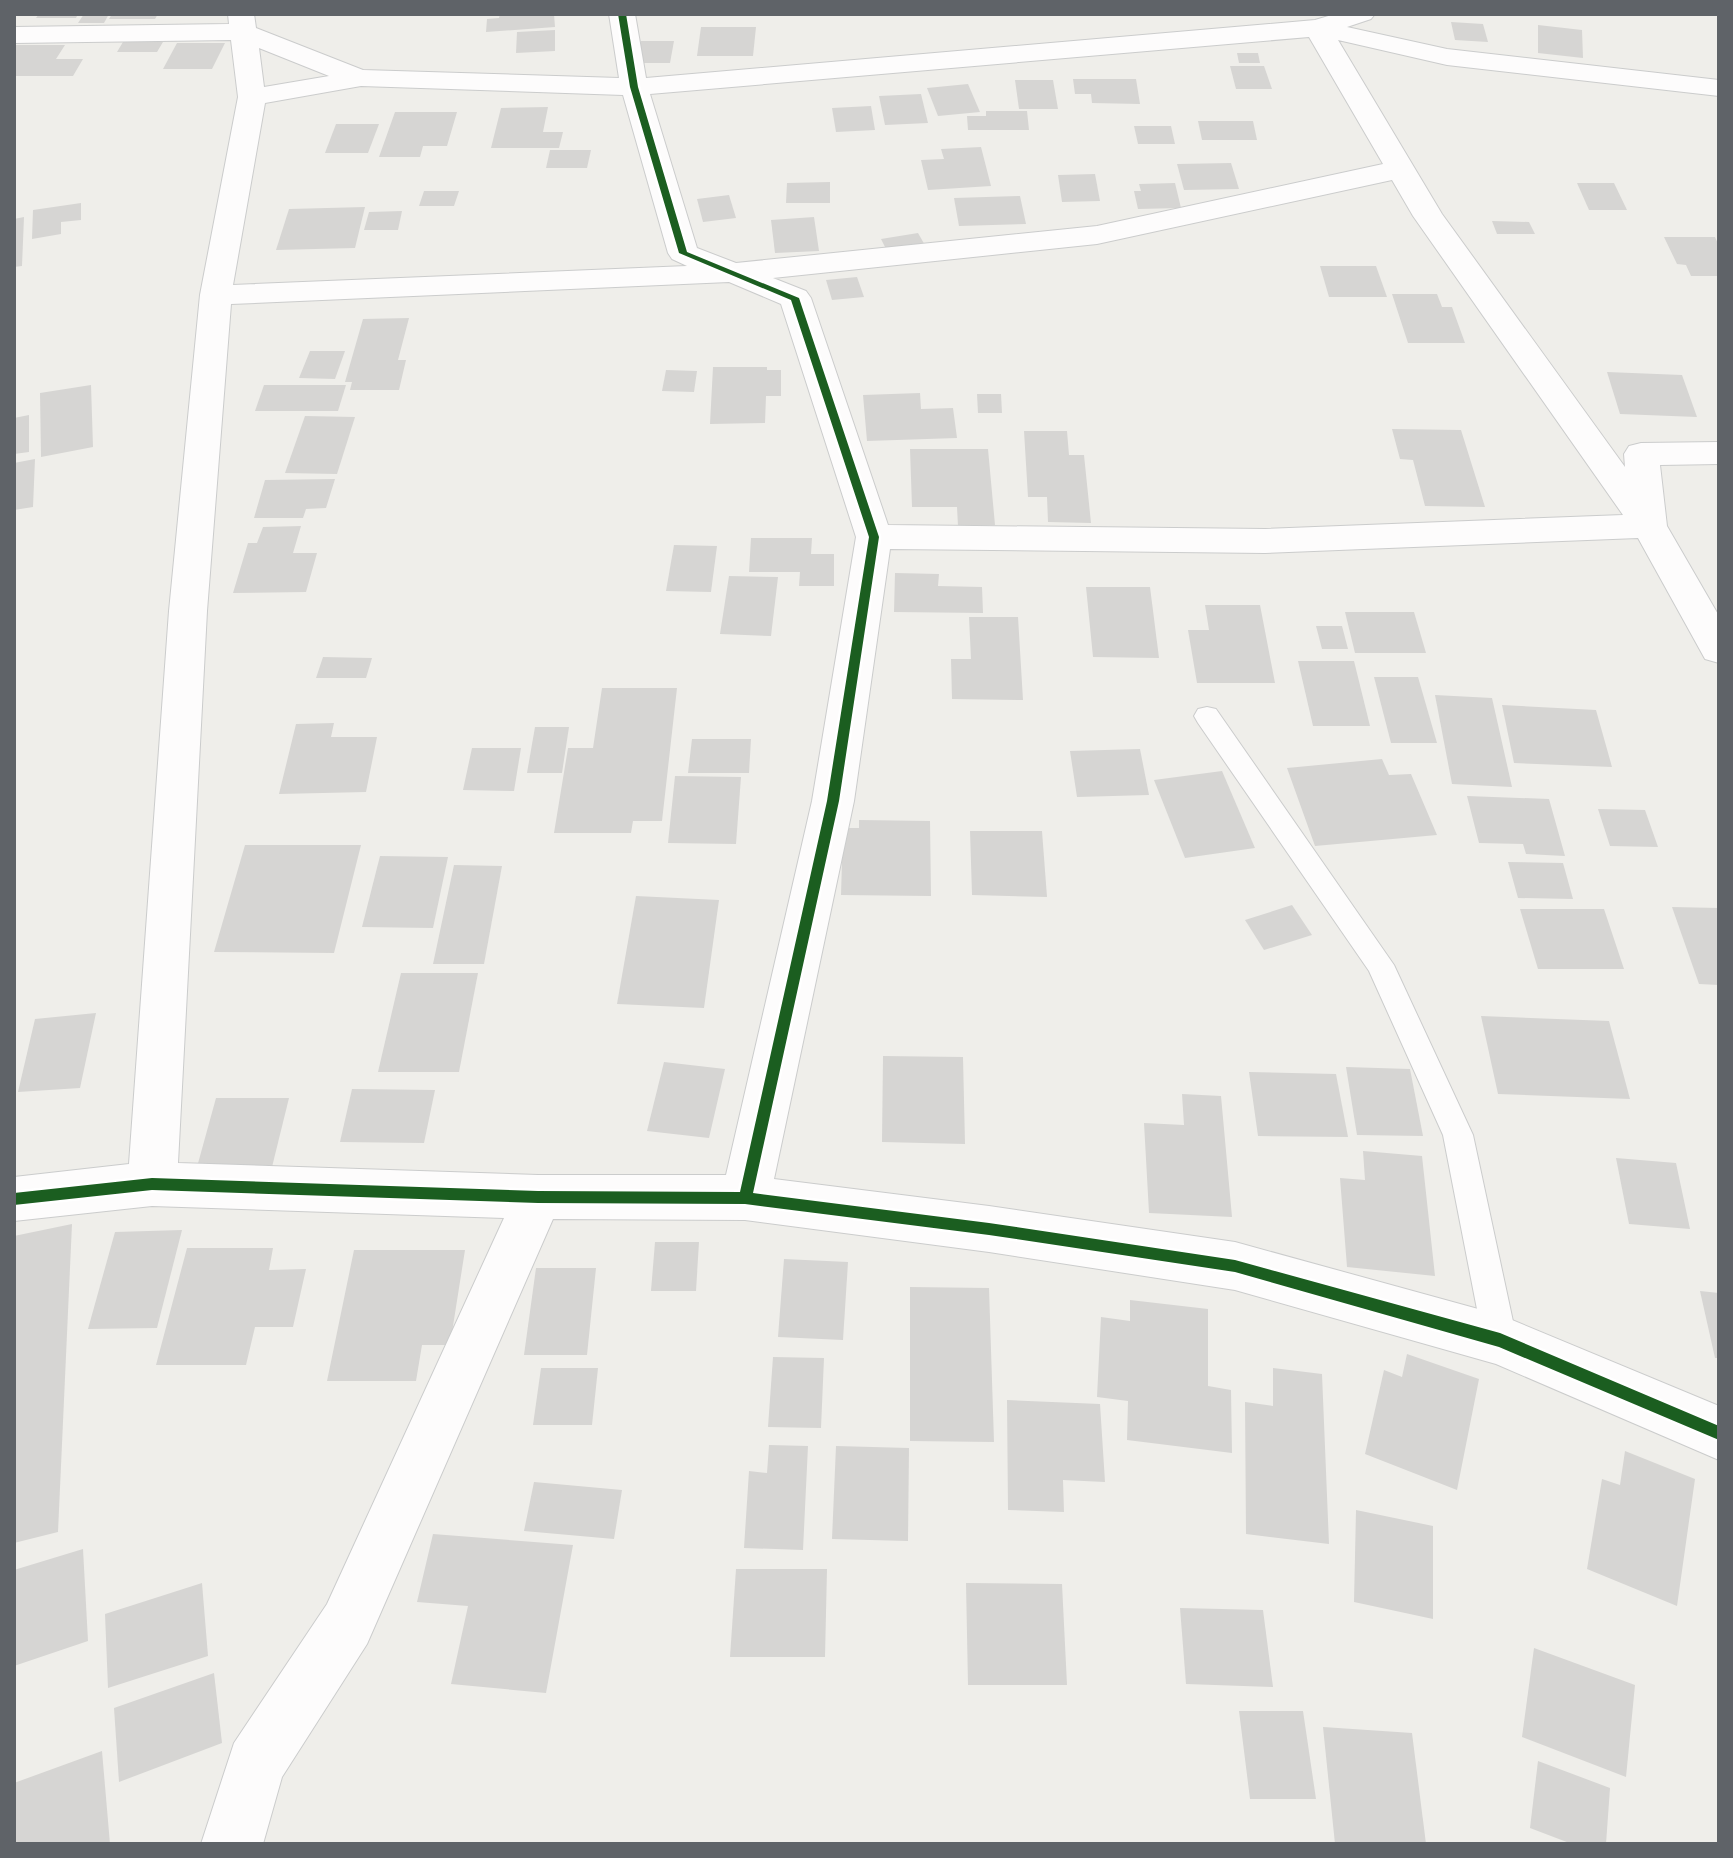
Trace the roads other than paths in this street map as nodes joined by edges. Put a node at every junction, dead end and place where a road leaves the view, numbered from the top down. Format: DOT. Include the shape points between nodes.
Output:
graph roads {
  1 [pos="622,14"];
  2 [pos="1362,14"];
  3 [pos="1308,21"];
  4 [pos="241,23"];
  5 [pos="14,35"];
  6 [pos="361,78"];
  7 [pos="634,87"];
  8 [pos="1719,88"];
  9 [pos="252,97"];
  10 [pos="1401,169"];
  11 [pos="733,273"];
  12 [pos="216,295"];
  13 [pos="1719,453"];
  14 [pos="1649,526"];
  15 [pos="874,537"];
  16 [pos="1719,649"];
  17 [pos="1207,716"];
  18 [pos="152,1184"];
  19 [pos="538,1197"];
  20 [pos="745,1198"];
  21 [pos="14,1199"];
  22 [pos="1500,1340"];
  23 [pos="1719,1433"];
  24 [pos="232,1844"];
  1 -- 7 [label="street"];
  2 -- 3 [label="street"];
  3 -- 7 [label="street"];
  3 -- 8 [label="street" via="1447,57"];
  3 -- 10 [label="street"];
  4 -- 5 [label="street"];
  4 -- 6 [label="street"];
  4 -- 9 [label="street"];
  6 -- 7 [label="street"];
  6 -- 9 [label="street"];
  7 -- 11 [label="street" via="683,253"];
  9 -- 12 [label="street"];
  10 -- 11 [label="street" via="1097,235"];
  10 -- 14 [label="street" via="1428,216"];
  11 -- 12 [label="street"];
  11 -- 15 [label="street" via="795,298"];
  12 -- 18 [label="street" via="188,611"];
  13 -- 14 [label="street" via="1641,454"];
  14 -- 15 [label="street" via="1265,541"];
  14 -- 16 [label="street"];
  15 -- 20 [label="street" via="833,801"];
  17 -- 22 [label="lane" via="1380,965 1458,1135"];
  18 -- 19 [label="street"];
  18 -- 21 [label="street"];
  19 -- 20 [label="street"];
  19 -- 24 [label="street" via="347,1624 255,1764"];
  20 -- 22 [label="street" via="1235,1266"];
  22 -- 23 [label="street"];
}
